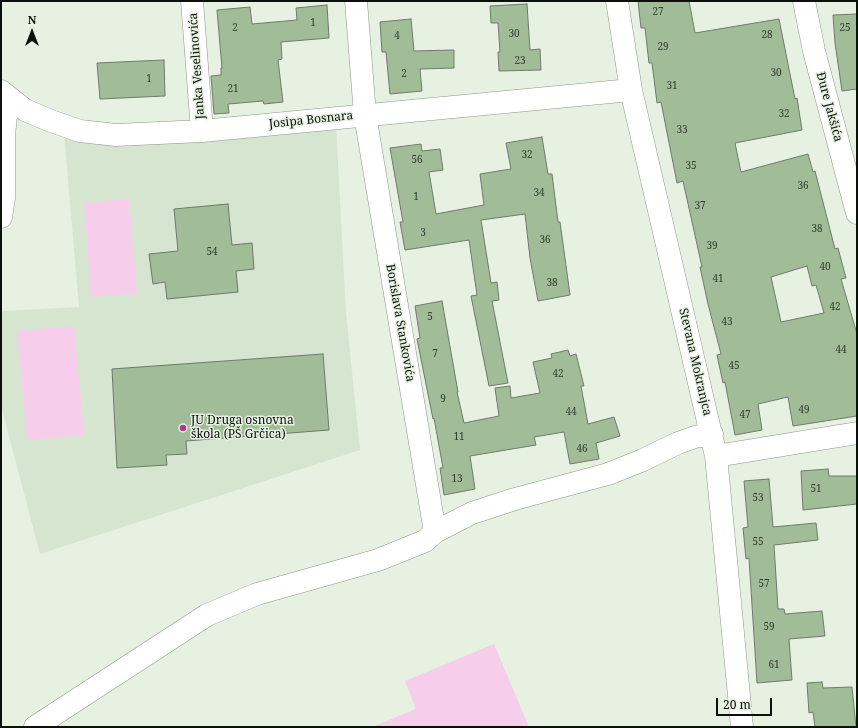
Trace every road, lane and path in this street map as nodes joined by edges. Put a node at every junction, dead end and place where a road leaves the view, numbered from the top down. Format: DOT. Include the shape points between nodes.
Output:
graph roads {
  1 [pos="192,1"];
  2 [pos="356,1"];
  3 [pos="617,1"];
  4 [pos="804,1"];
  5 [pos="631,90"];
  6 [pos="5,94"];
  7 [pos="365,115"];
  8 [pos="202,131"];
  9 [pos="857,213"];
  10 [pos="1,217"];
  11 [pos="857,433"];
  12 [pos="712,434"];
  13 [pos="716,456"];
  14 [pos="435,532"];
  15 [pos="35,727"];
  16 [pos="742,727"];
  1 -- 8 [label="street, Janka Veselinovića"];
  2 -- 7 [label="street, Borislava Stankovića"];
  3 -- 5 [label="street, Stevana Mokranjca"];
  4 -- 9 [label="street, Đure Jakšića" via="814,51"];
  5 -- 7 [label="street, Josipa Bosnara"];
  5 -- 12 [label="street, Stevana Mokranjca"];
  6 -- 8 [label="street, Josipa Bosnara" via="25,110 80,131 116,135"];
  6 -- 10 [label="street" via="4,198"];
  7 -- 8 [label="street, Josipa Bosnara"];
  7 -- 14 [label="street, Borislava Stankovića"];
  11 -- 13 [label="street"];
  12 -- 13 [label="street, Stevana Mokranjca"];
  12 -- 14 [label="street" via="678,443 608,474 472,513"];
  13 -- 16 [label="street, Stevana Mokranjca"];
  14 -- 15 [label="street" via="425,541 378,560 257,594 207,615"];
}
